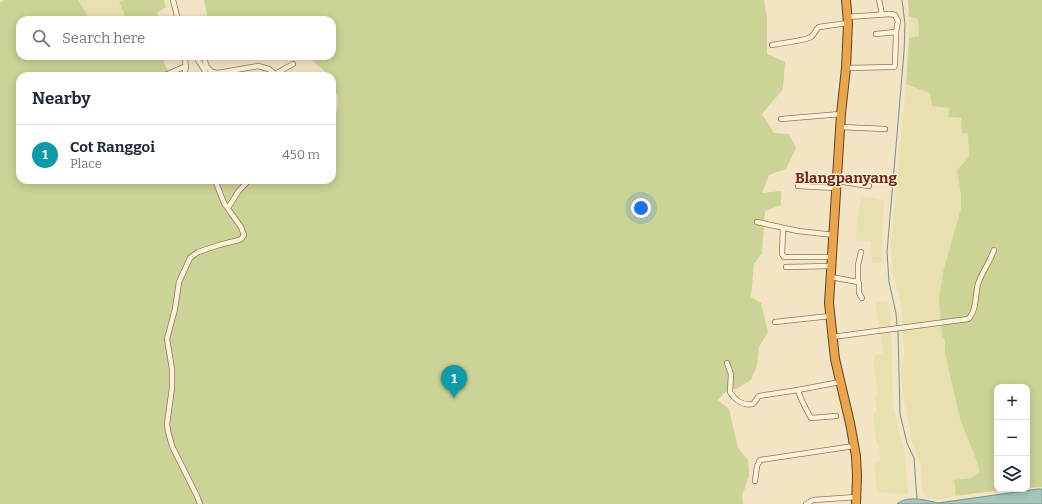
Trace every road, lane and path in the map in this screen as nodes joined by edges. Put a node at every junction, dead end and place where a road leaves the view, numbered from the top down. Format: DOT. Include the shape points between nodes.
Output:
graph roads {
  1 [pos="173,0"];
  2 [pos="846,0"];
  3 [pos="879,0"];
  4 [pos="882,14"];
  5 [pos="177,16"];
  6 [pos="847,20"];
  7 [pos="896,32"];
  8 [pos="876,34"];
  9 [pos="772,45"];
  10 [pos="185,60"];
  11 [pos="198,60"];
  12 [pos="204,60"];
  13 [pos="293,64"];
  14 [pos="186,66"];
  15 [pos="846,68"];
  16 [pos="172,72"];
  17 [pos="185,72"];
  18 [pos="206,72"];
  19 [pos="212,72"];
  20 [pos="224,72"];
  21 [pos="272,72"];
  22 [pos="280,72"];
  23 [pos="841,114"];
  24 [pos="781,119"];
  25 [pos="840,127"];
  26 [pos="885,129"];
  27 [pos="216,184"];
  28 [pos="245,184"];
  29 [pos="837,184"];
  30 [pos="798,186"];
  31 [pos="869,186"];
  32 [pos="228,208"];
  33 [pos="757,222"];
  34 [pos="783,228"];
  35 [pos="834,235"];
  36 [pos="994,250"];
  37 [pos="861,252"];
  38 [pos="832,257"];
  39 [pos="831,266"];
  40 [pos="786,267"];
  41 [pos="830,277"];
  42 [pos="858,282"];
  43 [pos="862,298"];
  44 [pos="830,316"];
  45 [pos="775,322"];
  46 [pos="832,337"];
  47 [pos="727,363"];
  48 [pos="840,382"];
  49 [pos="798,390"];
  50 [pos="836,416"];
  51 [pos="854,446"];
  52 [pos="755,481"];
  53 [pos="856,500"];
  54 [pos="200,504"];
  55 [pos="806,504"];
  1 -- 5 [label="street"];
  2 -- 6 [label="highway"];
  3 -- 4 [label="street"];
  4 -- 6 [label="street"];
  4 -- 7 [label="street" via="895,15 898,21"];
  6 -- 9 [label="street" via="819,27 808,38"];
  6 -- 15 [label="highway"];
  7 -- 8 [label="street"];
  7 -- 15 [label="street" via="894,67"];
  10 -- 14 [label="street"];
  11 -- 18 [label="street"];
  12 -- 19 [label="street" via="207,68"];
  13 -- 22 [label="street"];
  14 -- 16 [label="street"];
  14 -- 17 [label="street"];
  15 -- 23 [label="highway"];
  20 -- 21 [label="street" via="258,66"];
  23 -- 24 [label="street"];
  23 -- 25 [label="highway"];
  25 -- 26 [label="street"];
  25 -- 29 [label="highway"];
  27 -- 32 [label="street"];
  28 -- 32 [label="street"];
  29 -- 30 [label="street"];
  29 -- 31 [label="street"];
  29 -- 35 [label="highway"];
  32 -- 54 [label="street" via="244,235 241,239 198,252 190,258 179,282 167,339 172,368 168,431 172,446"];
  33 -- 34 [label="street"];
  34 -- 35 [label="street"];
  34 -- 38 [label="street" via="784,257"];
  35 -- 38 [label="highway"];
  36 -- 46 [label="street" via="979,283 970,318"];
  37 -- 42 [label="street"];
  38 -- 39 [label="highway"];
  39 -- 40 [label="street"];
  39 -- 41 [label="highway"];
  41 -- 42 [label="street"];
  41 -- 44 [label="highway"];
  42 -- 43 [label="street"];
  44 -- 45 [label="street"];
  44 -- 46 [label="highway"];
  46 -- 48 [label="highway"];
  47 -- 49 [label="street" via="731,374 730,392 743,403 753,404 759,396"];
  48 -- 49 [label="street"];
  48 -- 51 [label="highway"];
  49 -- 50 [label="street" via="800,400 811,418"];
  51 -- 52 [label="street" via="760,460"];
  51 -- 53 [label="highway"];
  53 -- 55 [label="street" via="813,500"];
}
